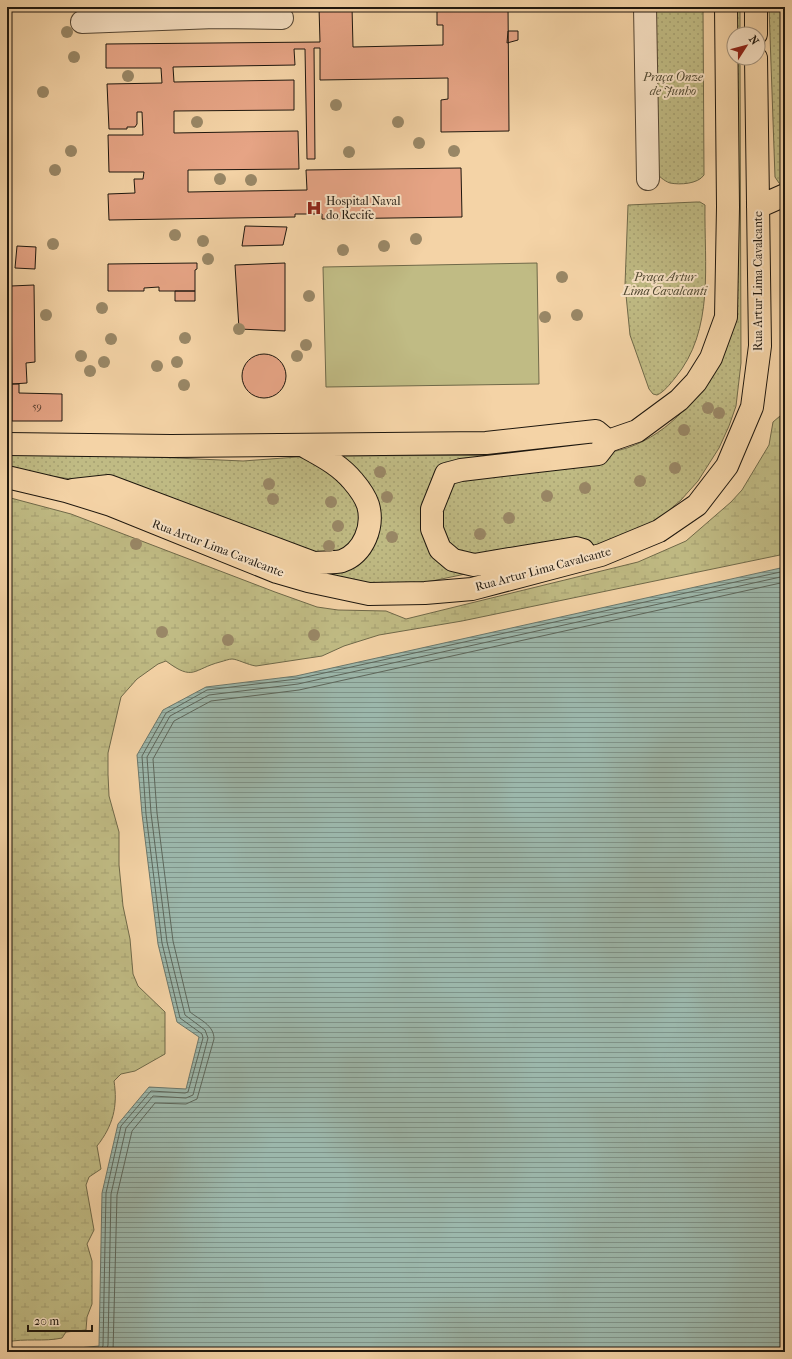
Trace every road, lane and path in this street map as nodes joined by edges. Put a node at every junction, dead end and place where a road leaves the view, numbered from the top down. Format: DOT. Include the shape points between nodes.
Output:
graph roads {
  1 [pos="645,7"];
  2 [pos="726,7"];
  3 [pos="756,7"];
  4 [pos="215,12"];
  5 [pos="282,18"];
  6 [pos="82,22"];
  7 [pos="756,26"];
  8 [pos="756,66"];
  9 [pos="648,179"];
  10 [pos="785,195"];
  11 [pos="758,207"];
  12 [pos="608,441"];
  13 [pos="7,444"];
  14 [pos="302,446"];
  15 [pos="7,477"];
  16 [pos="66,491"];
  17 [pos="601,555"];
  1 -- 9 [label="street"];
  2 -- 12 [label="main road" via="726,317 711,358 696,382 679,400 636,431"];
  3 -- 7 [label="main road"];
  4 -- 5 [label="street"];
  4 -- 6 [label="street"];
  8 -- 11 [label="main road, Rua Artur Lima Cavalcante"];
  10 -- 11 [label="main road"];
  11 -- 17 [label="main road, Rua Artur Lima Cavalcante" via="760,346 752,407 727,466 697,504 659,531"];
  12 -- 14 [label="main road" via="596,431 486,443"];
  12 -- 17 [label="main road" via="598,454 460,470 446,474 432,509 432,529 440,549 453,560 474,565 576,548"];
  13 -- 14 [label="main road"];
  14 -- 16 [label="main road" via="336,464 353,480 368,505 370,523 366,536 352,556 341,561 314,563 109,486"];
  15 -- 16 [label="main road, Rua Artur Lima Cavalcante"];
  16 -- 17 [label="main road, Rua Artur Lima Cavalcante" via="111,505 277,572 369,594 472,589"];
}
